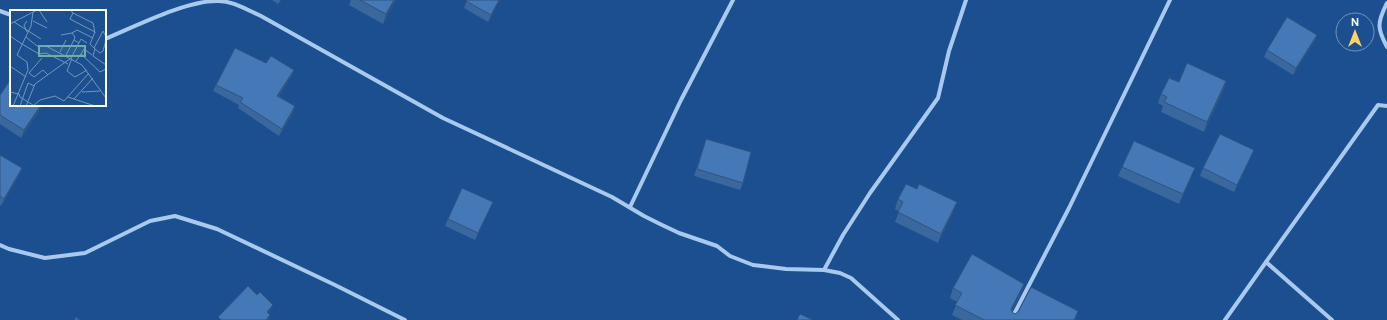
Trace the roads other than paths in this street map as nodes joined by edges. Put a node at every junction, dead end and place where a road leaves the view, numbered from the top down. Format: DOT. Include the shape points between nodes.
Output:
graph roads {
  1 [pos="733,0"];
  2 [pos="966,0"];
  3 [pos="1170,0"];
  4 [pos="1387,4"];
  5 [pos="0,11"];
  6 [pos="10,15"];
  7 [pos="106,39"];
  8 [pos="1387,47"];
  9 [pos="1387,106"];
  10 [pos="630,206"];
  11 [pos="0,245"];
  12 [pos="1266,262"];
  13 [pos="824,270"];
  14 [pos="405,320"];
  15 [pos="898,320"];
  16 [pos="1011,320"];
  17 [pos="1226,320"];
  18 [pos="1332,320"];
  1 -- 10 [label="street"];
  2 -- 13 [label="street" via="949,51 938,98 870,193"];
  3 -- 16 [label="street" via="1069,208"];
  4 -- 8 [label="street" via="1380,17 1380,33"];
  5 -- 6 [label="street"];
  7 -- 10 [label="street" via="175,10 202,2 234,3 443,118"];
  9 -- 12 [label="street" via="1378,105"];
  10 -- 13 [label="street" via="660,224 717,246 730,256 753,265 786,270"];
  11 -- 14 [label="street" via="45,258 85,253 150,221 175,216 217,229"];
  12 -- 17 [label="street"];
  12 -- 18 [label="street"];
  13 -- 15 [label="street" via="851,278"];
}
